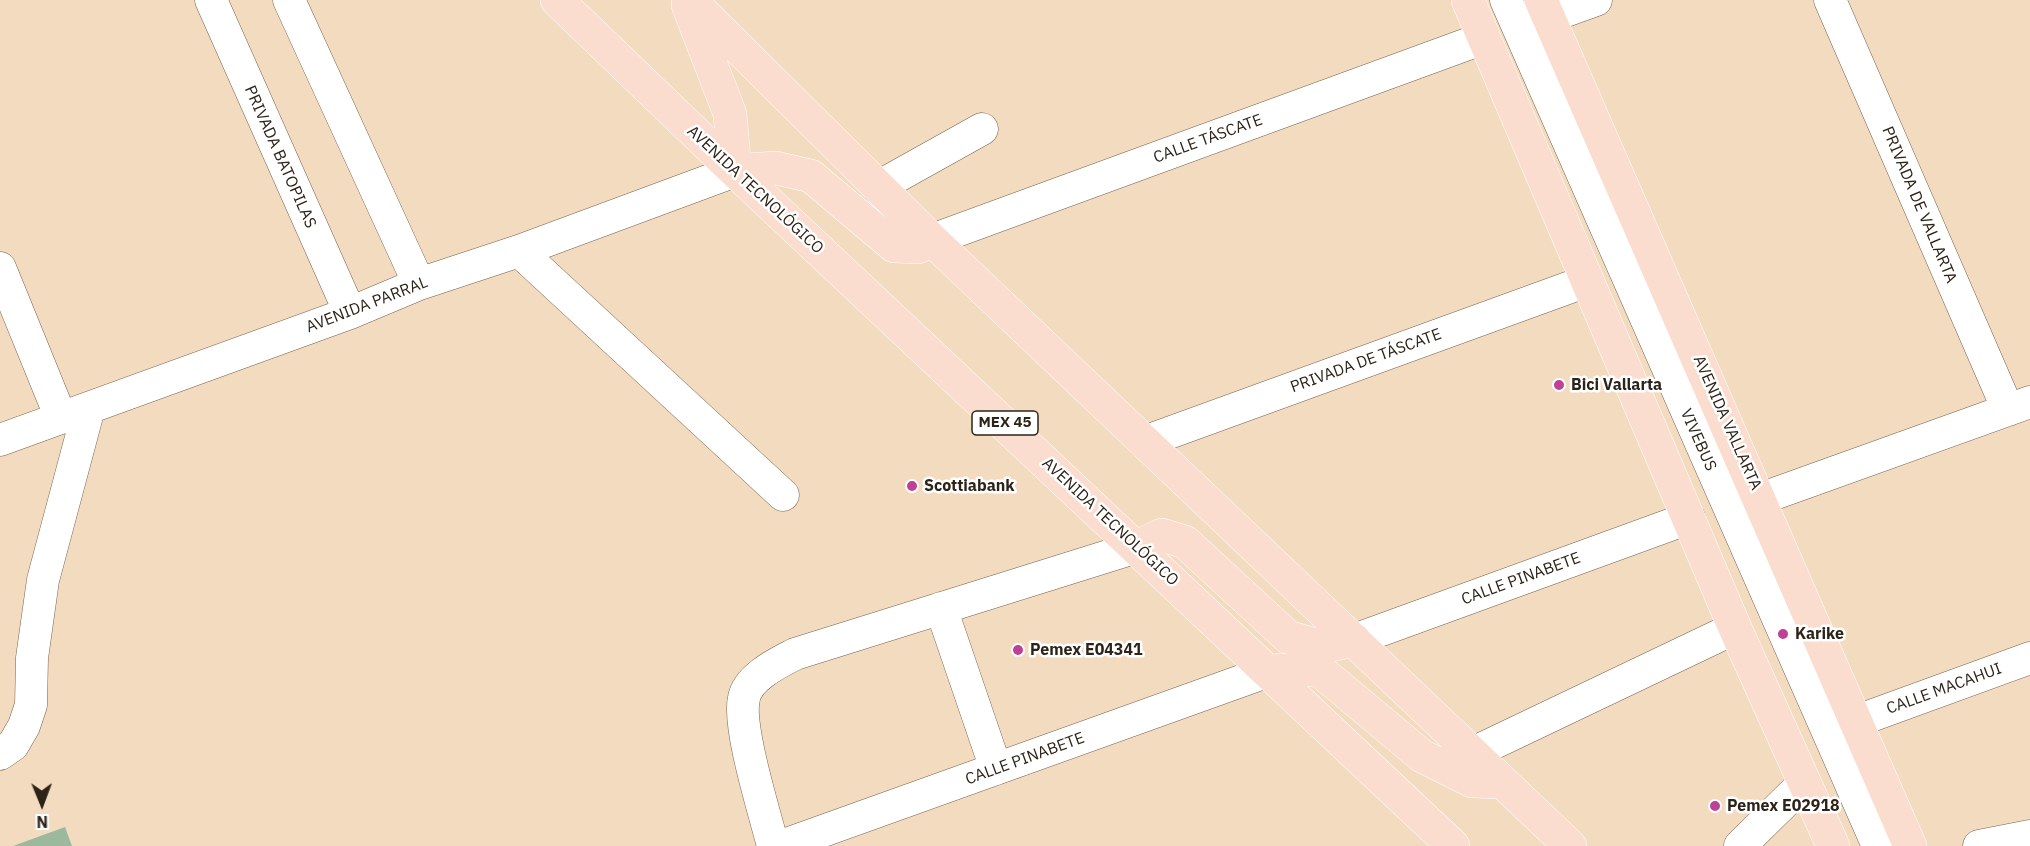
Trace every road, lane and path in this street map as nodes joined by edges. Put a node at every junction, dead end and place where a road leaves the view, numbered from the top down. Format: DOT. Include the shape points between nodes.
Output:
graph roads {
  1 [pos="211,0"];
  2 [pos="290,0"];
  3 [pos="557,0"];
  4 [pos="688,0"];
  5 [pos="1468,0"];
  6 [pos="1506,0"];
  7 [pos="1596,0"];
  8 [pos="1830,0"];
  9 [pos="1545,9"];
  10 [pos="1485,38"];
  11 [pos="982,129"];
  12 [pos="735,171"];
  13 [pos="878,187"];
  14 [pos="932,240"];
  15 [pos="519,251"];
  16 [pos="0,268"];
  17 [pos="1587,281"];
  18 [pos="419,284"];
  19 [pos="350,313"];
  20 [pos="2019,406"];
  21 [pos="75,413"];
  22 [pos="0,440"];
  23 [pos="1144,441"];
  24 [pos="783,495"];
  25 [pos="1760,499"];
  26 [pos="1689,518"];
  27 [pos="1137,547"];
  28 [pos="941,608"];
  29 [pos="1735,628"];
  30 [pos="1354,640"];
  31 [pos="2030,658"];
  32 [pos="1269,671"];
  33 [pos="1857,721"];
  34 [pos="1473,753"];
  35 [pos="0,754"];
  36 [pos="996,769"];
  37 [pos="1502,782"];
  38 [pos="1804,783"];
  39 [pos="2030,836"];
  40 [pos="773,846"];
  41 [pos="781,846"];
  42 [pos="1453,846"];
  43 [pos="1570,846"];
  44 [pos="1740,846"];
  45 [pos="1833,846"];
  46 [pos="1878,846"];
  47 [pos="1910,846"];
  48 [pos="1979,846"];
  1 -- 19 [label="street, PRIVADA BATOPILAS"];
  2 -- 18 [label="street"];
  3 -- 12 [label="main road, AVENIDA TECNOLÓGICO / MEX 45"];
  4 -- 12 [label="main road" via="730,114"];
  4 -- 13 [label="main road"];
  5 -- 10 [label="main road"];
  6 -- 46 [label="street, VIVEBUS"];
  7 -- 9 [label="street"];
  8 -- 20 [label="street, PRIVADA DE VALLARTA"];
  9 -- 25 [label="main road, AVENIDA VALLARTA"];
  10 -- 14 [label="street, CALLE TÁSCATE"];
  10 -- 17 [label="main road"];
  11 -- 13 [label="street"];
  12 -- 14 [label="main road" via="776,168 811,176 894,246 918,247"];
  12 -- 15 [label="street, AVENIDA PARRAL"];
  12 -- 27 [label="main road, AVENIDA TECNOLÓGICO / MEX 45"];
  13 -- 14 [label="main road"];
  14 -- 23 [label="main road"];
  15 -- 18 [label="street, AVENIDA PARRAL"];
  15 -- 24 [label="street"];
  16 -- 21 [label="street"];
  17 -- 23 [label="street, PRIVADA DE TÁSCATE"];
  17 -- 26 [label="main road"];
  18 -- 19 [label="street, AVENIDA PARRAL"];
  19 -- 21 [label="street, AVENIDA PARRAL"];
  20 -- 25 [label="street"];
  21 -- 22 [label="street, AVENIDA PARRAL"];
  21 -- 35 [label="street" via="43,580 32,658 31,705 14,745"];
  23 -- 30 [label="main road"];
  25 -- 33 [label="main road, AVENIDA VALLARTA"];
  26 -- 29 [label="main road"];
  26 -- 30 [label="street, CALLE PINABETE"];
  27 -- 28 [label="street"];
  27 -- 30 [label="main road" via="1162,535 1185,542 1288,637 1323,647"];
  27 -- 32 [label="main road, AVENIDA TECNOLÓGICO / MEX 45"];
  28 -- 36 [label="street"];
  28 -- 40 [label="street" via="795,654 774,666 744,696 745,733"];
  29 -- 34 [label="street"];
  29 -- 38 [label="main road"];
  30 -- 34 [label="main road"];
  31 -- 33 [label="street, CALLE MACAHUI"];
  32 -- 36 [label="street, CALLE PINABETE"];
  32 -- 37 [label="main road" via="1318,669 1422,756 1472,781"];
  32 -- 42 [label="main road, AVENIDA TECNOLÓGICO / MEX 45"];
  33 -- 47 [label="main road, AVENIDA VALLARTA"];
  34 -- 37 [label="main road"];
  36 -- 41 [label="street, CALLE PINABETE"];
  37 -- 43 [label="main road"];
  38 -- 44 [label="street"];
  38 -- 45 [label="main road"];
  39 -- 48 [label="street"];
}
